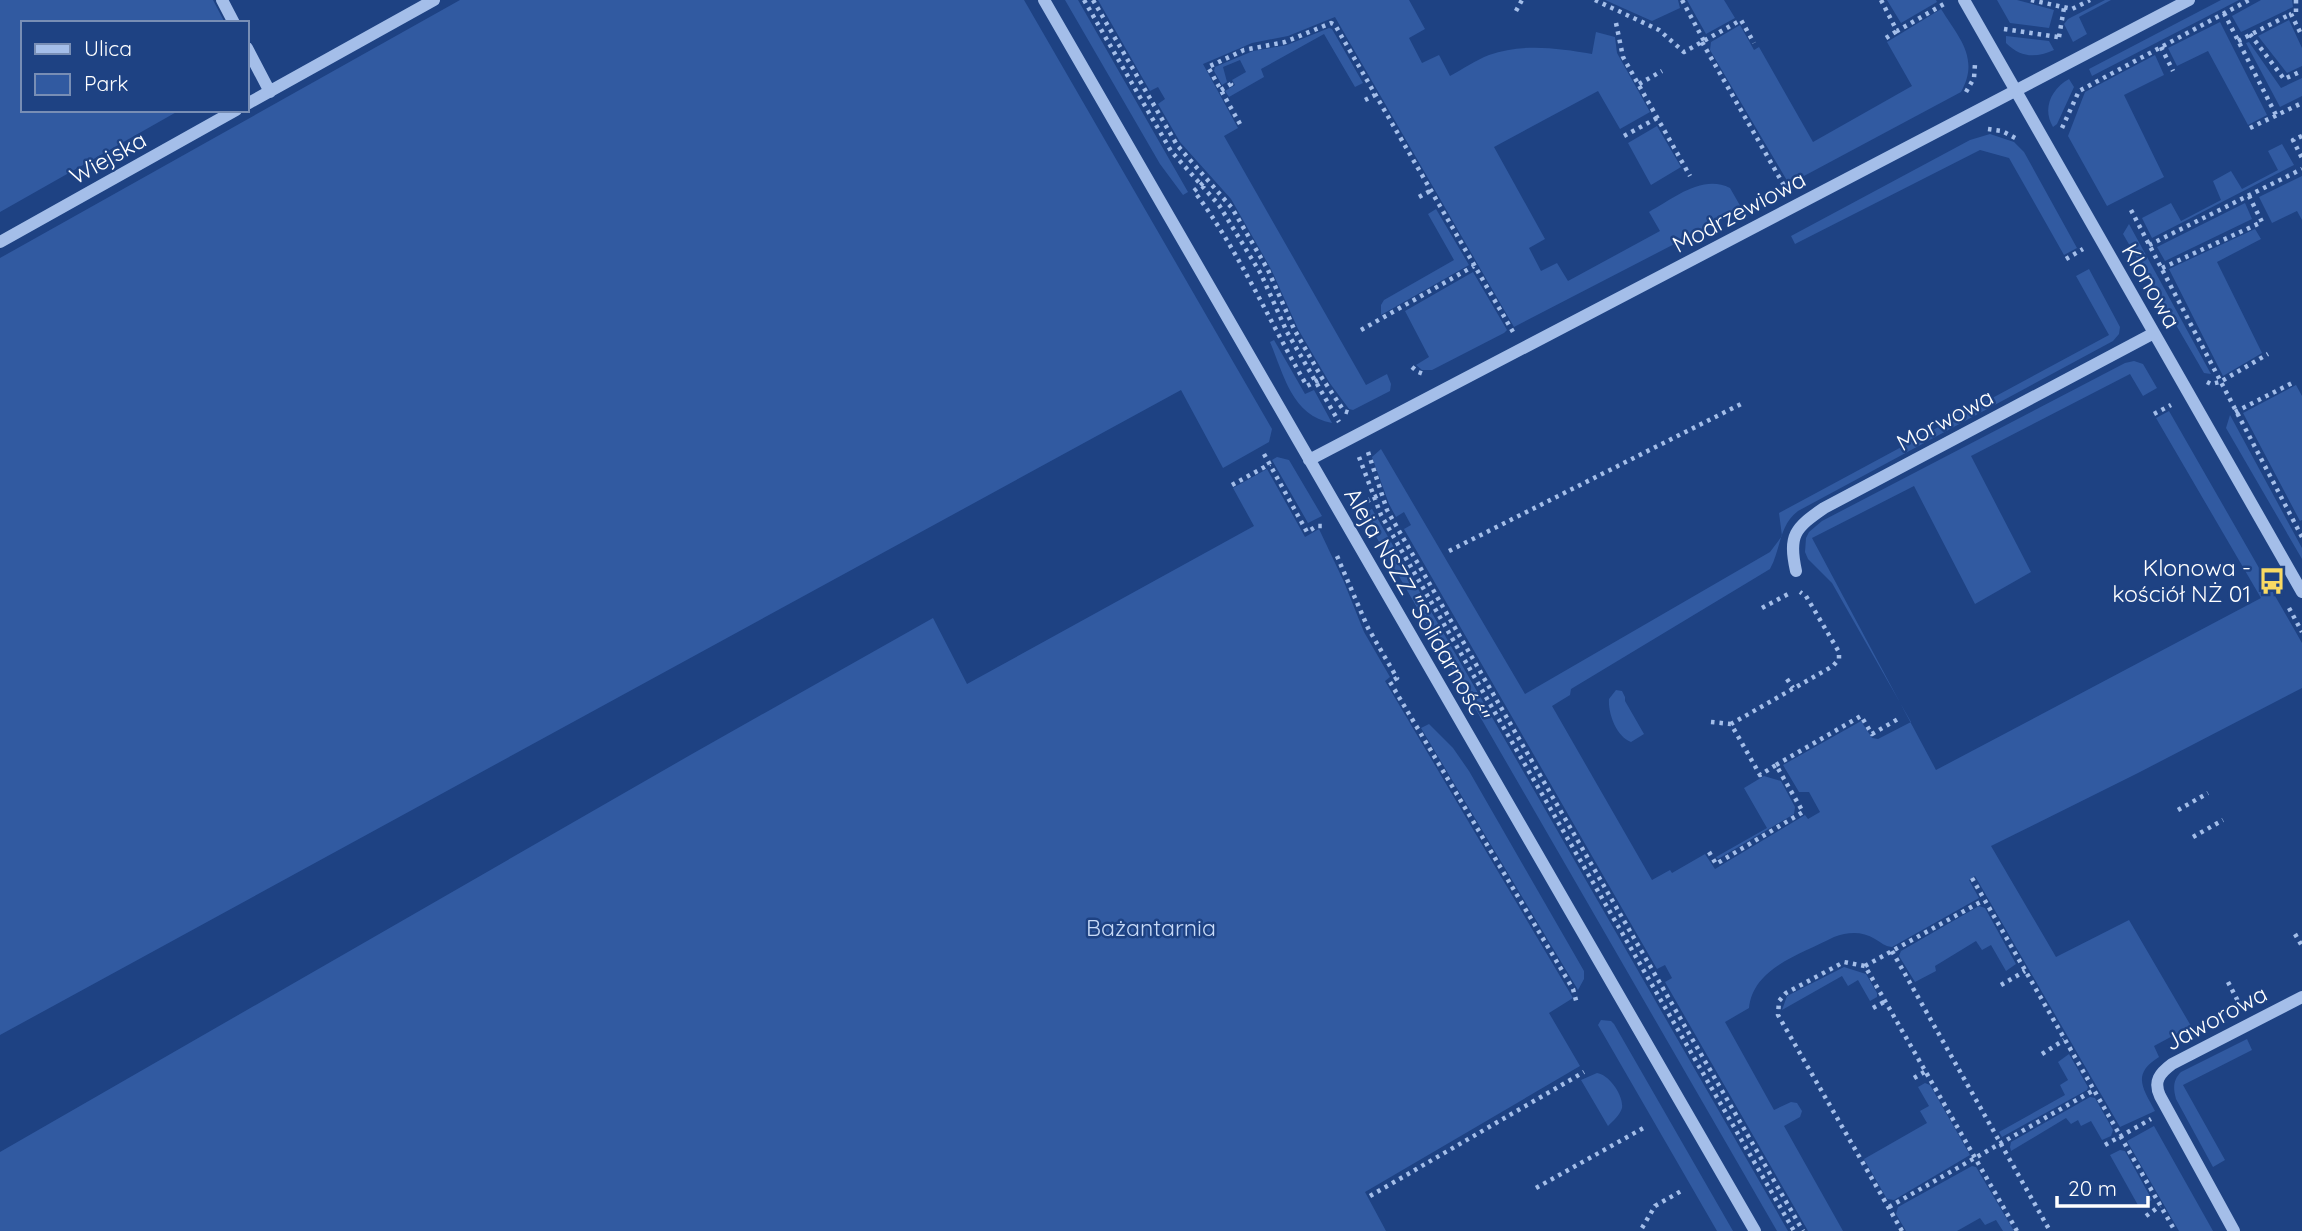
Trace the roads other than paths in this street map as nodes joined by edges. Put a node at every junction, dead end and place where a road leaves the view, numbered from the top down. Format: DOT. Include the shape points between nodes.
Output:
graph roads {
  1 [pos="222,0"];
  2 [pos="434,0"];
  3 [pos="1044,0"];
  4 [pos="1964,0"];
  5 [pos="2189,0"];
  6 [pos="233,21"];
  7 [pos="248,49"];
  8 [pos="2016,90"];
  9 [pos="270,92"];
  10 [pos="248,103"];
  11 [pos="232,112"];
  12 [pos="0,242"];
  13 [pos="2154,333"];
  14 [pos="1309,460"];
  15 [pos="1796,571"];
  16 [pos="2302,592"];
  17 [pos="2302,997"];
  18 [pos="1755,1231"];
  19 [pos="2234,1231"];
  1 -- 6 [label="street"];
  2 -- 9 [label="street"];
  3 -- 14 [label="street, Aleja NSZZ \"Solidarność\""];
  4 -- 8 [label="street, Klonowa"];
  5 -- 8 [label="street, Modrzewiowa"];
  7 -- 9 [label="street"];
  8 -- 13 [label="street, Klonowa"];
  8 -- 14 [label="street, Modrzewiowa"];
  9 -- 10 [label="street"];
  11 -- 12 [label="street, Wiejska"];
  13 -- 15 [label="street, Morwowa" via="1824,508 1798,529 1792,540"];
  13 -- 16 [label="street, Klonowa"];
  14 -- 18 [label="street, Aleja NSZZ \"Solidarność\""];
  17 -- 19 [label="street, Jaworowa" via="2172,1064 2158,1078 2156,1088"];
}
